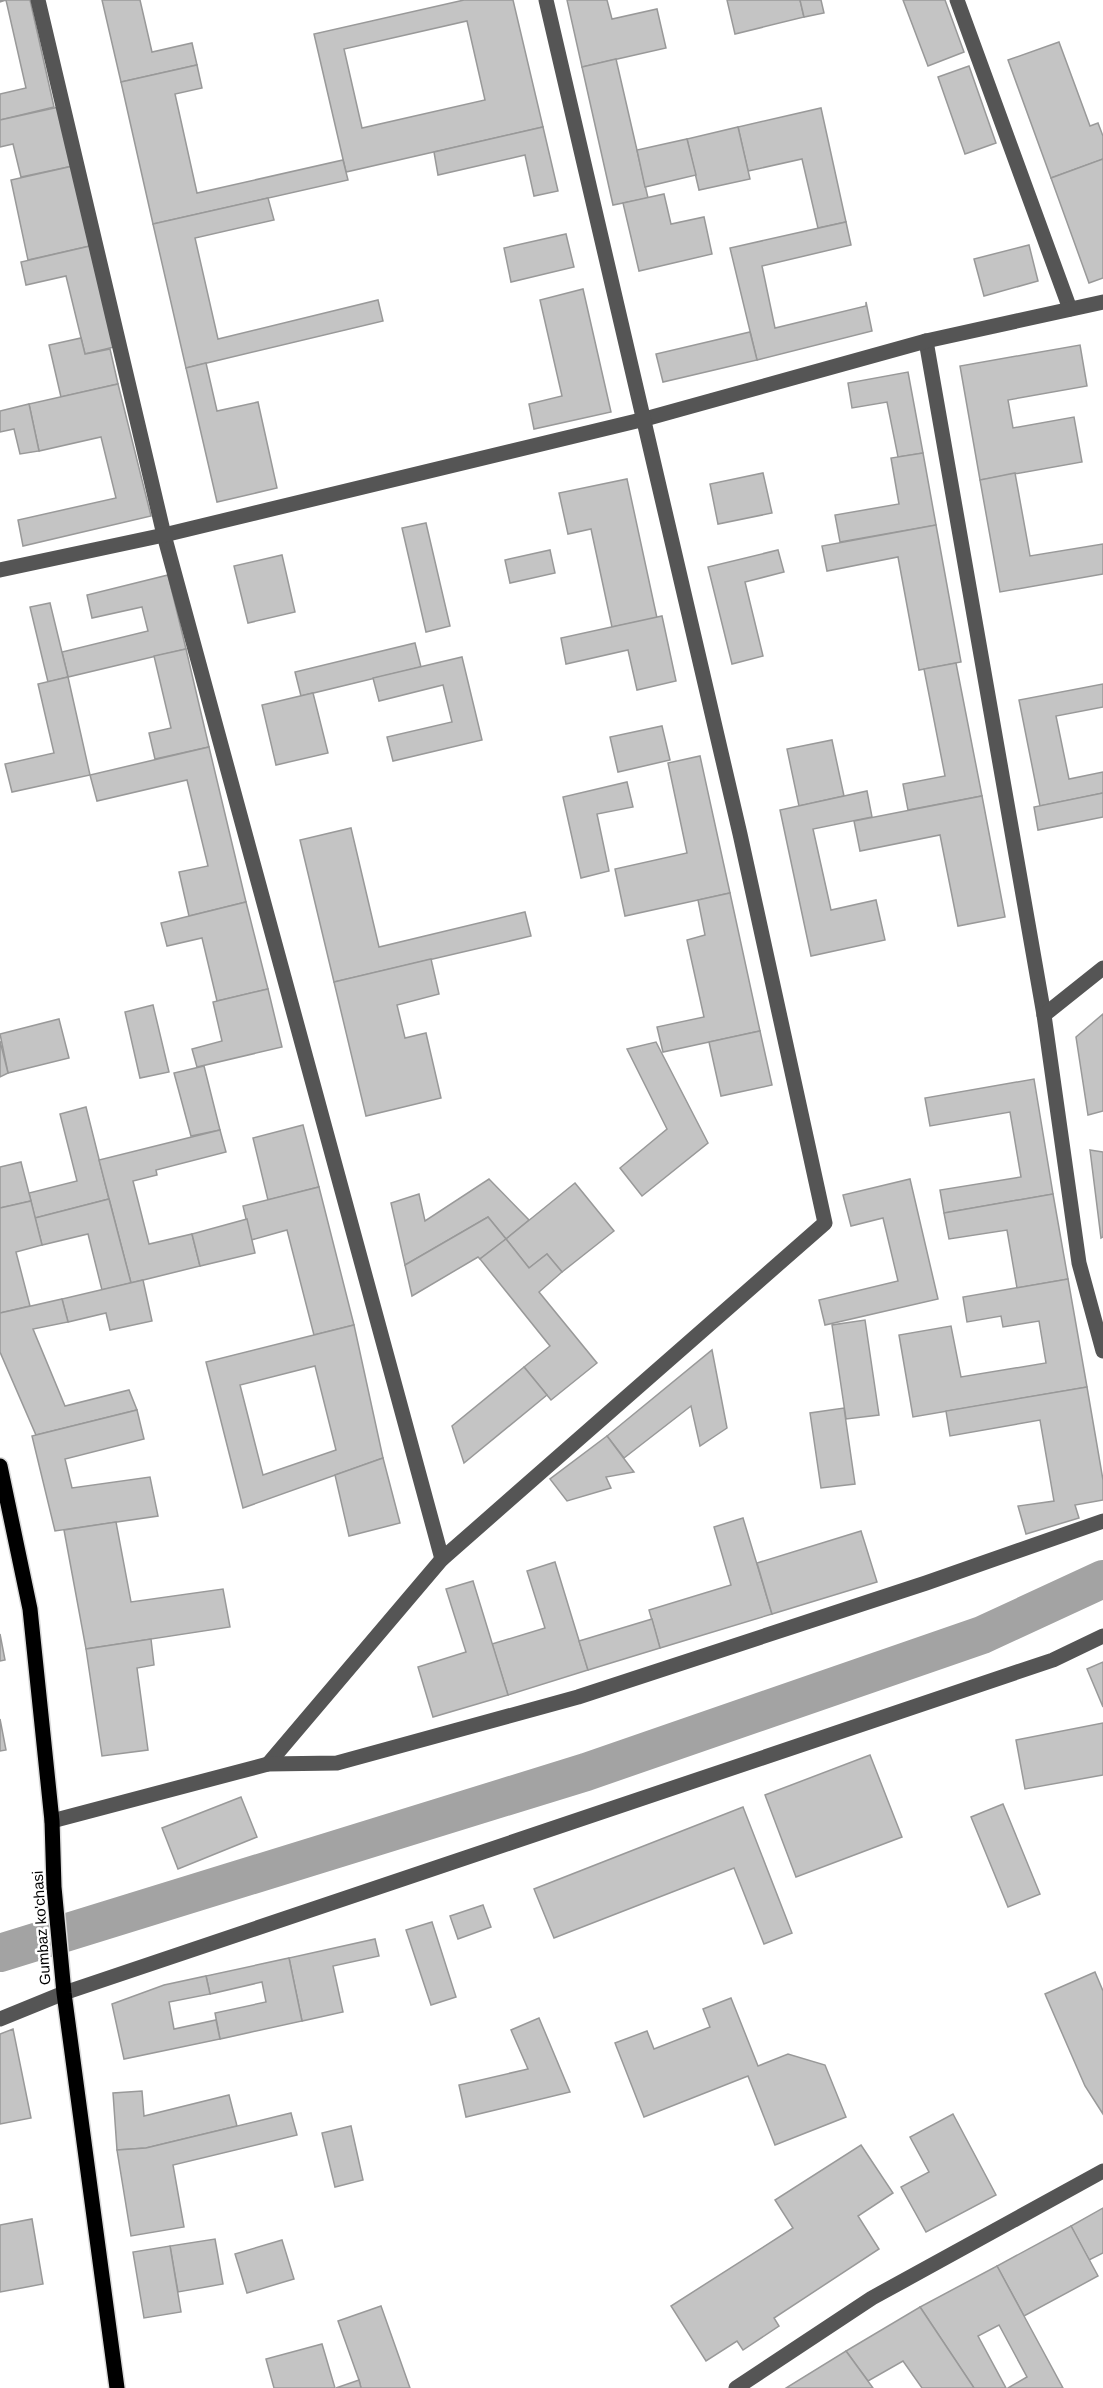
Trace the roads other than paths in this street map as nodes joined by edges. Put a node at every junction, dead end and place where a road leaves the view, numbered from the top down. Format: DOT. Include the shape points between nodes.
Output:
graph roads {
  1 [pos="38,0"];
  2 [pos="546,0"];
  3 [pos="957,0"];
  4 [pos="1103,302"];
  5 [pos="1070,309"];
  6 [pos="926,341"];
  7 [pos="645,419"];
  8 [pos="164,535"];
  9 [pos="0,570"];
  10 [pos="1103,968"];
  11 [pos="1044,1015"];
  12 [pos="1103,1351"];
  13 [pos="0,1466"];
  14 [pos="1103,1521"];
  15 [pos="442,1559"];
  16 [pos="1103,1636"];
  17 [pos="268,1764"];
  18 [pos="52,1821"];
  19 [pos="64,1993"];
  20 [pos="0,2019"];
  21 [pos="1103,2171"];
  22 [pos="117,2388"];
  23 [pos="736,2388"];
  1 -- 8 [label="street"];
  2 -- 7 [label="street"];
  3 -- 5 [label="street"];
  4 -- 5 [label="street"];
  5 -- 6 [label="street"];
  6 -- 7 [label="street"];
  6 -- 11 [label="street"];
  7 -- 8 [label="street"];
  7 -- 15 [label="street" via="825,1223"];
  8 -- 9 [label="street"];
  8 -- 15 [label="street"];
  10 -- 11 [label="street"];
  11 -- 12 [label="street" via="1079,1263"];
  13 -- 18 [label="main road, Gumbaz ko'chasi" via="30,1609"];
  14 -- 17 [label="street" via="578,1697 337,1763"];
  15 -- 17 [label="street"];
  16 -- 19 [label="street" via="1041,1664"];
  17 -- 18 [label="street"];
  18 -- 19 [label="main road, Gumbaz ko'chasi"];
  19 -- 20 [label="street"];
  19 -- 22 [label="main road, Gumbaz ko'chasi"];
  21 -- 23 [label="street" via="872,2298"];
}
